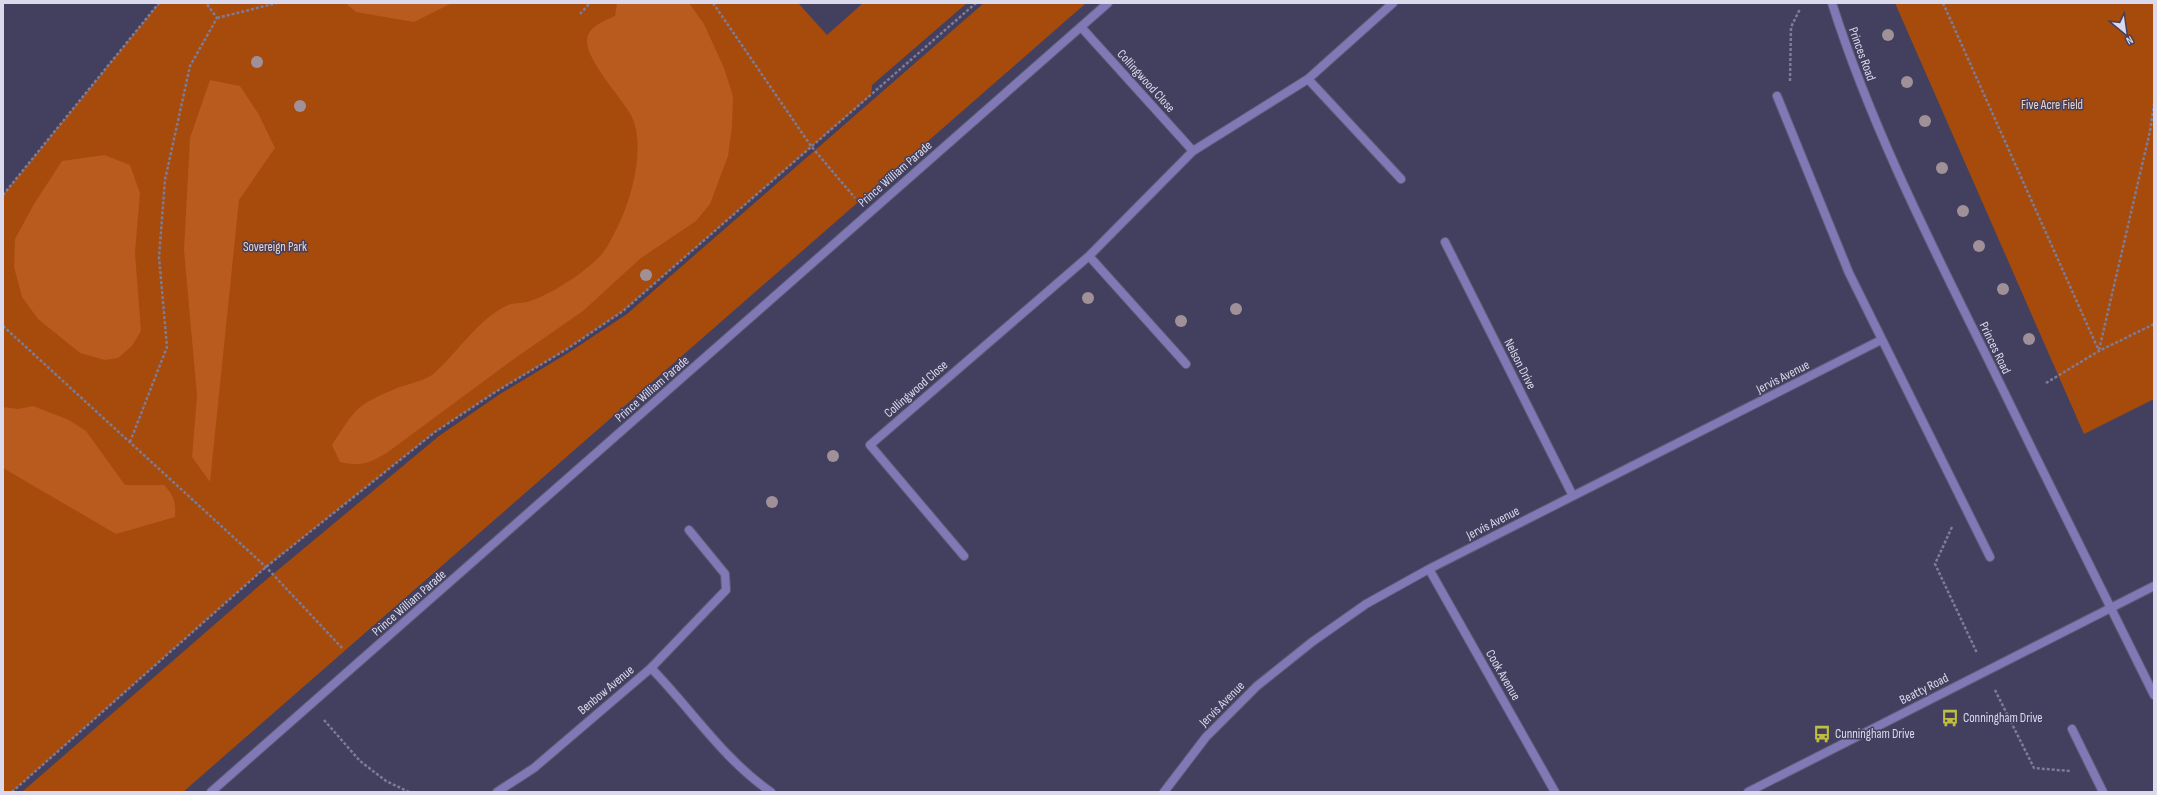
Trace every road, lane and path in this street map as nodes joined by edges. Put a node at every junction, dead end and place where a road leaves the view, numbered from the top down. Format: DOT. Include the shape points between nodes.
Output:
graph roads {
  1 [pos="159,3"];
  2 [pos="206,3"];
  3 [pos="277,3"];
  4 [pos="590,3"];
  5 [pos="713,3"];
  6 [pos="976,3"];
  7 [pos="1108,3"];
  8 [pos="1393,3"];
  9 [pos="1832,3"];
  10 [pos="1943,3"];
  11 [pos="1800,9"];
  12 [pos="580,14"];
  13 [pos="217,18"];
  14 [pos="1081,27"];
  15 [pos="1308,79"];
  16 [pos="1777,96"];
  17 [pos="2154,104"];
  18 [pos="811,146"];
  19 [pos="1194,152"];
  20 [pos="1401,179"];
  21 [pos="3,195"];
  22 [pos="869,213"];
  23 [pos="1445,242"];
  24 [pos="1089,256"];
  25 [pos="2154,324"];
  26 [pos="3,326"];
  27 [pos="1881,340"];
  28 [pos="2099,351"];
  29 [pos="1186,364"];
  30 [pos="2046,383"];
  31 [pos="130,442"];
  32 [pos="1573,496"];
  33 [pos="689,530"];
  34 [pos="964,556"];
  35 [pos="1990,557"];
  36 [pos="266,568"];
  37 [pos="1429,569"];
  38 [pos="2154,586"];
  39 [pos="2110,608"];
  40 [pos="357,664"];
  41 [pos="651,668"];
  42 [pos="2154,695"];
  43 [pos="310,705"];
  44 [pos="2072,729"];
  45 [pos="12,792"];
  46 [pos="211,792"];
  47 [pos="409,792"];
  48 [pos="497,792"];
  49 [pos="771,792"];
  50 [pos="1164,792"];
  51 [pos="1556,792"];
  52 [pos="1748,792"];
  53 [pos="2103,792"];
  1 -- 21 [label="path"];
  2 -- 13 [label="path"];
  3 -- 13 [label="path"];
  4 -- 12 [label="path"];
  5 -- 18 [label="path"];
  6 -- 18 [label="path"];
  7 -- 14 [label="street, Prince William Parade"];
  8 -- 15 [label="street, Collingwood Close"];
  9 -- 39 [label="street, Princes Road" via="1869,107 1940,262"];
  10 -- 28 [label="path"];
  11 -- 16 [label="path" via="1791,27 1790,82"];
  13 -- 31 [label="path" via="190,66 165,180 159,257 167,347"];
  14 -- 19 [label="street, Collingwood Close"];
  14 -- 22 [label="street, Prince William Parade"];
  15 -- 19 [label="street, Collingwood Close"];
  15 -- 20 [label="street"];
  16 -- 27 [label="street" via="1849,272"];
  17 -- 28 [label="path"];
  18 -- 22 [label="path"];
  18 -- 36 [label="path" via="623,311 435,432"];
  19 -- 24 [label="street, Collingwood Close"];
  22 -- 40 [label="street, Prince William Parade"];
  23 -- 32 [label="street, Nelson Drive"];
  24 -- 29 [label="street"];
  24 -- 34 [label="street, Collingwood Close" via="870,445"];
  25 -- 28 [label="path"];
  26 -- 31 [label="path"];
  27 -- 32 [label="street, Jervis Avenue"];
  27 -- 35 [label="street"];
  28 -- 30 [label="path"];
  31 -- 36 [label="path"];
  32 -- 37 [label="street, Jervis Avenue"];
  33 -- 41 [label="street" via="725,574 726,590"];
  36 -- 40 [label="path"];
  36 -- 45 [label="path"];
  37 -- 50 [label="street, Jervis Avenue" via="1366,604 1312,642 1257,686 1206,737"];
  37 -- 51 [label="street, Cook Avenue"];
  38 -- 39 [label="street, Beatty Road"];
  39 -- 42 [label="street, Princes Road"];
  39 -- 52 [label="street, Beatty Road"];
  40 -- 43 [label="street, Prince William Parade"];
  41 -- 48 [label="street, Benbow Avenue" via="534,768"];
  41 -- 49 [label="street, Benbow Avenue" via="721,749 750,778"];
  43 -- 46 [label="street, Prince William Parade"];
  43 -- 47 [label="path" via="360,761 386,781"];
  44 -- 53 [label="street"];
}
